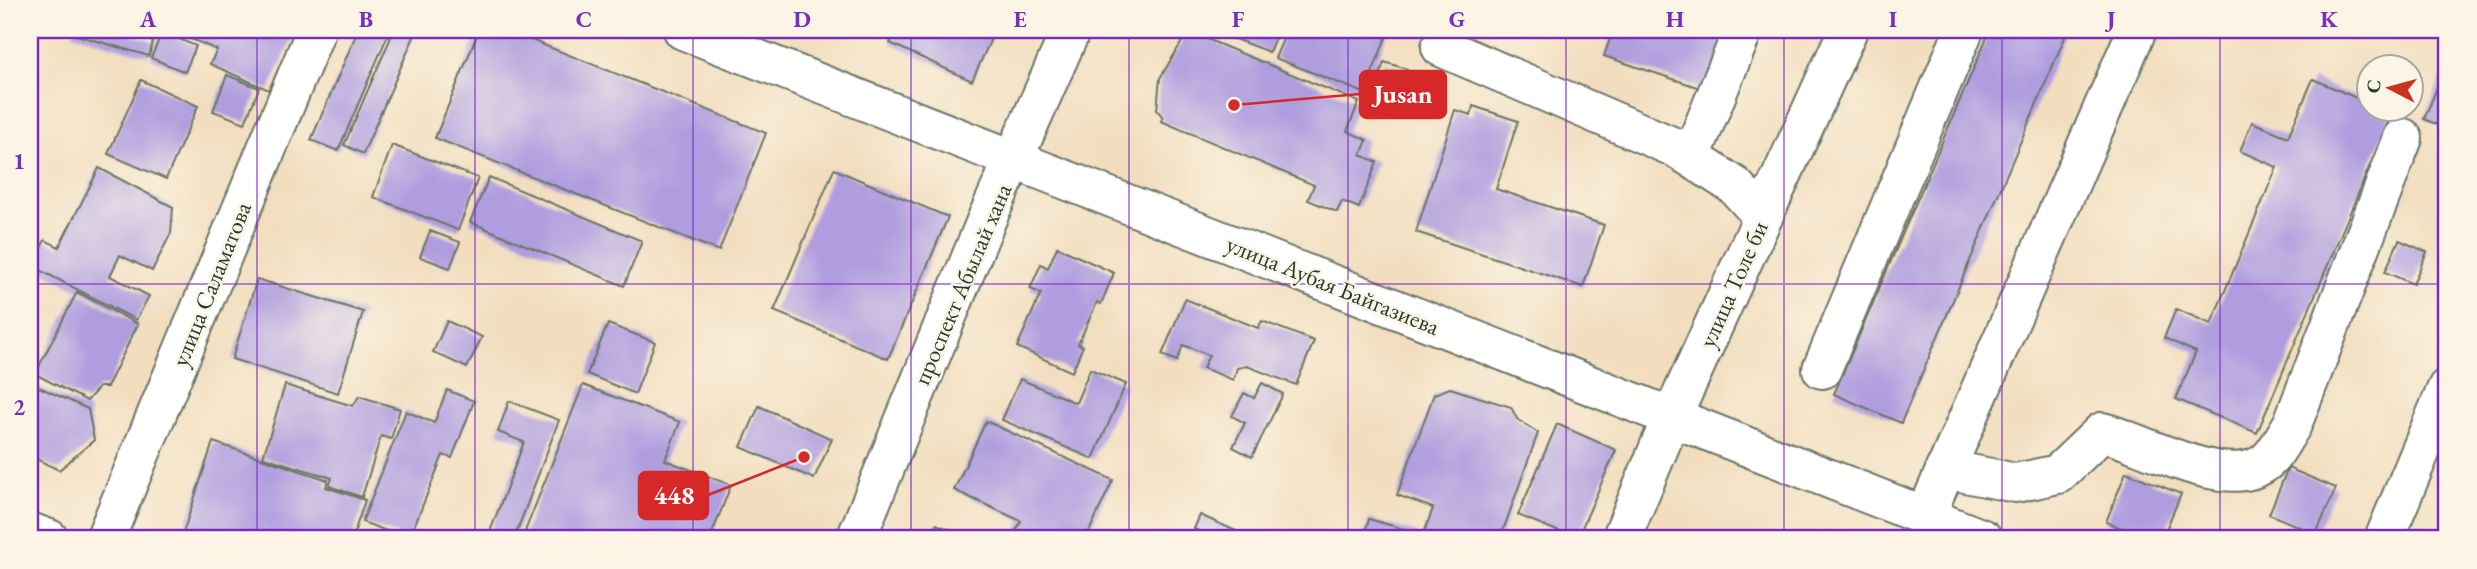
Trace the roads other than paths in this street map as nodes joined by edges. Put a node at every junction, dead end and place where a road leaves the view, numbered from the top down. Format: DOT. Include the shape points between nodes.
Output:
graph roads {
  1 [pos="316,30"];
  2 [pos="683,30"];
  3 [pos="1071,30"];
  4 [pos="1743,30"];
  5 [pos="1848,30"];
  6 [pos="1964,30"];
  7 [pos="2137,30"];
  8 [pos="1441,47"];
  9 [pos="2403,138"];
  10 [pos="1691,158"];
  11 [pos="1014,159"];
  12 [pos="1763,217"];
  13 [pos="1822,369"];
  14 [pos="2447,388"];
  15 [pos="1671,419"];
  16 [pos="1945,469"];
  17 [pos="1925,517"];
  18 [pos="30,532"];
  19 [pos="49,539"];
  20 [pos="105,539"];
  21 [pos="856,539"];
  22 [pos="1621,539"];
  23 [pos="1983,539"];
  24 [pos="2384,539"];
  1 -- 20 [label="main road, улица Саламатова"];
  2 -- 11 [label="main road, улица Аубая Байгазиева"];
  3 -- 11 [label="main road, проспект Абылай хана"];
  4 -- 10 [label="main road"];
  5 -- 12 [label="main road, улица Толе би"];
  6 -- 13 [label="main road"];
  7 -- 16 [label="main road"];
  8 -- 10 [label="main road"];
  9 -- 16 [label="main road" via="2291,425 2270,459 2230,473 2211,471 2102,432 2058,474 2016,483"];
  10 -- 12 [label="main road" via="1735,186"];
  11 -- 15 [label="main road, улица Аубая Байгазиева"];
  11 -- 21 [label="main road, проспект Абылай хана"];
  12 -- 15 [label="main road, улица Толе би"];
  14 -- 24 [label="main road"];
  15 -- 17 [label="main road, улица Аубая Байгазиева"];
  15 -- 22 [label="main road, улица Толе би"];
  16 -- 17 [label="main road"];
  17 -- 23 [label="main road, улица Аубая Байгазиева"];
  18 -- 19 [label="main road"];
}
